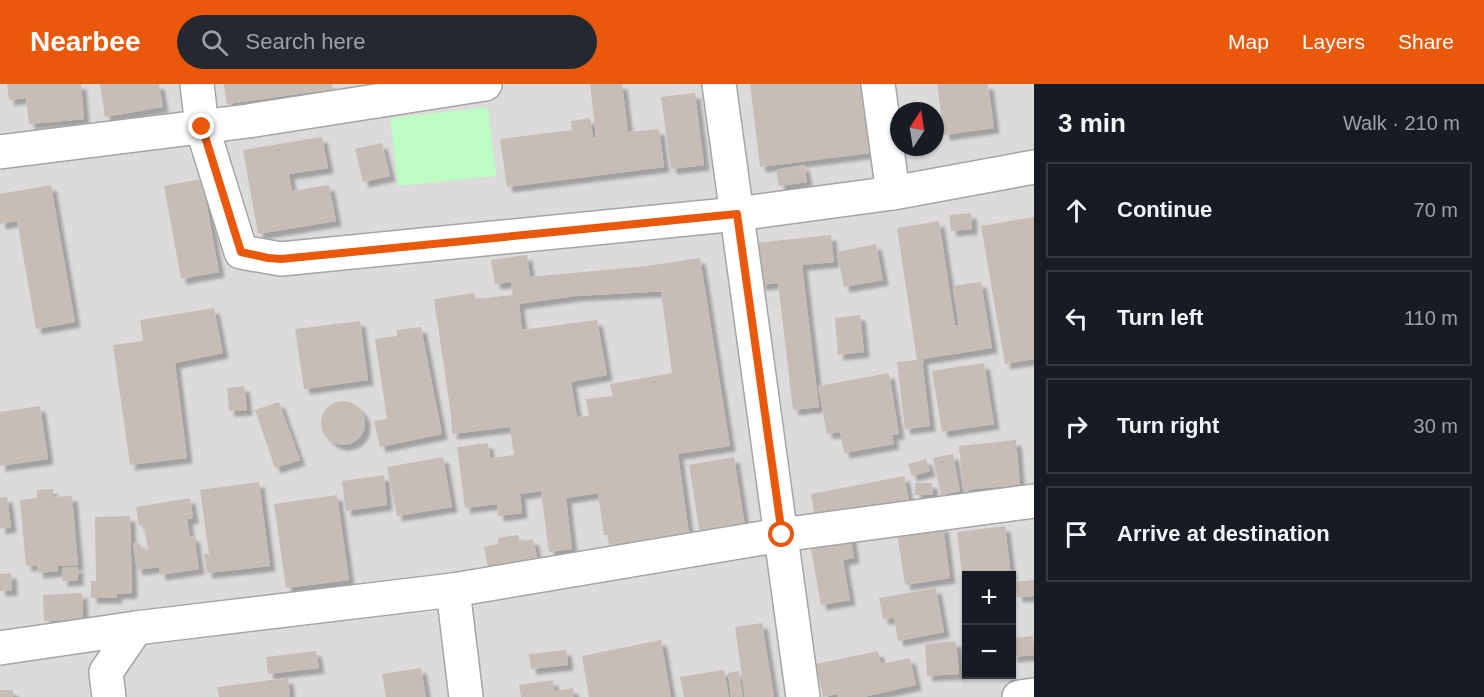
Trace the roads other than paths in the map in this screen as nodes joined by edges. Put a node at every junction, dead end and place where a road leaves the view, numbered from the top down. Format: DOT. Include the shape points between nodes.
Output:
graph roads {
  1 [pos="197,84"];
  2 [pos="719,84"];
  3 [pos="878,84"];
  4 [pos="464,85"];
  5 [pos="202,127"];
  6 [pos="0,152"];
  7 [pos="1034,167"];
  8 [pos="893,193"];
  9 [pos="737,214"];
  10 [pos="1034,501"];
  11 [pos="782,535"];
  12 [pos="453,590"];
  13 [pos="136,628"];
  14 [pos="0,648"];
  15 [pos="1034,695"];
  16 [pos="109,697"];
  17 [pos="466,697"];
  18 [pos="803,697"];
  19 [pos="1019,697"];
  1 -- 5 [label="street"];
  2 -- 9 [label="street"];
  3 -- 8 [label="street"];
  4 -- 5 [label="street"];
  5 -- 6 [label="street"];
  5 -- 9 [label="street" via="241,252 268,258"];
  7 -- 8 [label="street"];
  8 -- 9 [label="street"];
  9 -- 11 [label="street"];
  10 -- 11 [label="street"];
  11 -- 12 [label="street"];
  11 -- 18 [label="street"];
  12 -- 13 [label="street"];
  12 -- 17 [label="street"];
  13 -- 14 [label="street"];
  13 -- 16 [label="street" via="106,672"];
  15 -- 19 [label="street"];
}
